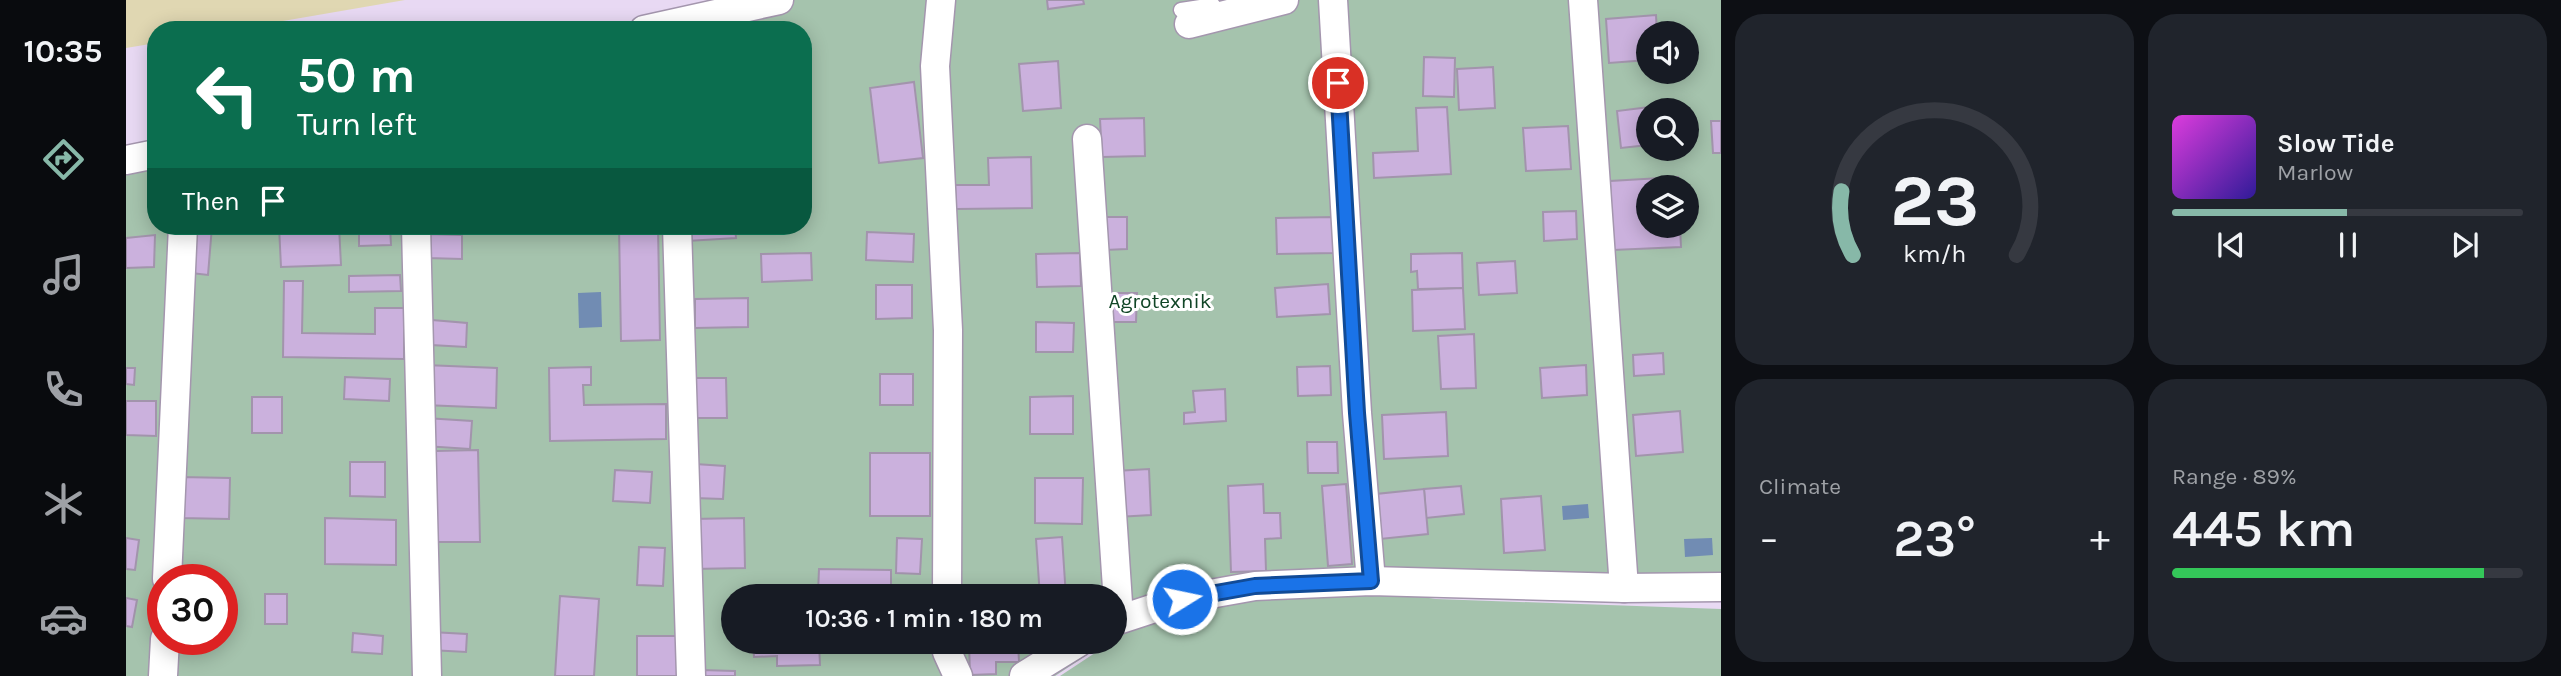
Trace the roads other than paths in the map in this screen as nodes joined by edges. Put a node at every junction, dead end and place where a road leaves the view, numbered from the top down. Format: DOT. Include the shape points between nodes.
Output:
graph roads {
  1 [pos="779,0"];
  2 [pos="941,0"];
  3 [pos="1249,0"];
  4 [pos="1284,0"];
  5 [pos="1333,0"];
  6 [pos="1583,0"];
  7 [pos="1185,17"];
  8 [pos="688,21"];
  9 [pos="1087,139"];
  10 [pos="147,156"];
  11 [pos="126,160"];
  12 [pos="183,235"];
  13 [pos="416,235"];
  14 [pos="677,235"];
  15 [pos="168,564"];
  16 [pos="1371,581"];
  17 [pos="947,584"];
  18 [pos="1115,584"];
  19 [pos="1721,587"];
  20 [pos="1624,588"];
  21 [pos="1127,617"];
  22 [pos="948,654"];
  23 [pos="1060,654"];
  24 [pos="164,655"];
  25 [pos="163,676"];
  26 [pos="427,676"];
  27 [pos="691,676"];
  28 [pos="958,676"];
  29 [pos="1024,676"];
  1 -- 8 [label="street"];
  2 -- 17 [label="street" via="935,66 948,330"];
  3 -- 7 [label="lane"];
  4 -- 7 [label="street"];
  5 -- 16 [label="street"];
  6 -- 20 [label="street"];
  9 -- 18 [label="street"];
  10 -- 11 [label="street"];
  12 -- 15 [label="street"];
  13 -- 26 [label="street"];
  14 -- 27 [label="street"];
  16 -- 20 [label="street"];
  16 -- 21 [label="street" via="1255,586 1182,599"];
  19 -- 20 [label="street"];
  22 -- 28 [label="street"];
  23 -- 29 [label="street"];
  24 -- 25 [label="street"];
}
